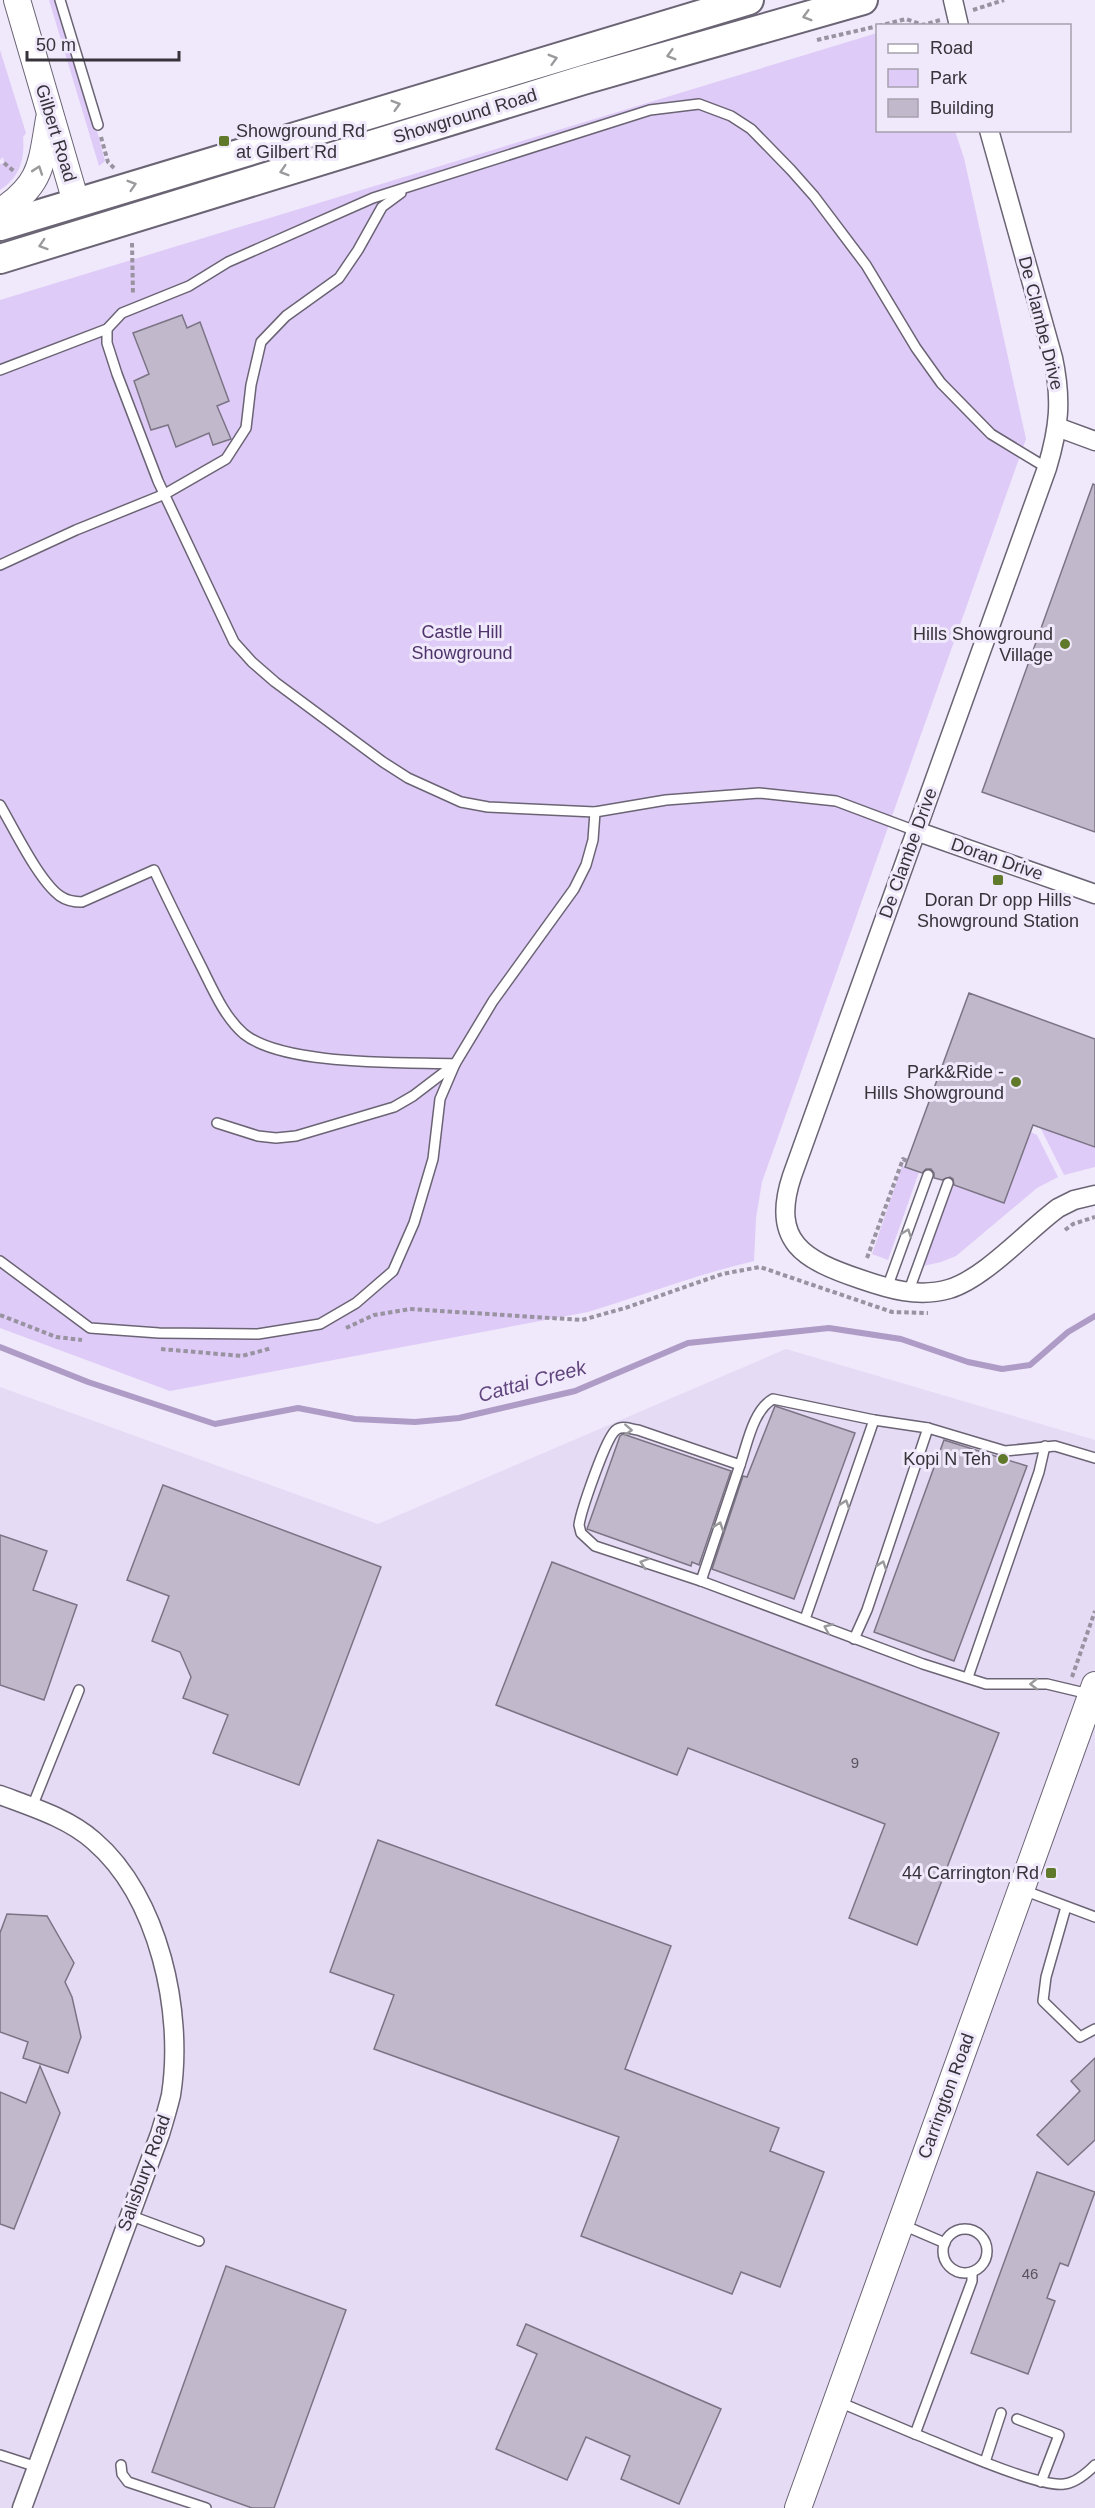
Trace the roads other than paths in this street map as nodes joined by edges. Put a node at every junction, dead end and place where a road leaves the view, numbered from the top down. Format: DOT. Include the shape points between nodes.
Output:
graph roads {
  1 [pos="17,0"];
  2 [pos="60,0"];
  3 [pos="749,0"];
  4 [pos="863,0"];
  5 [pos="952,0"];
  6 [pos="958,24"];
  7 [pos="50,112"];
  8 [pos="98,125"];
  9 [pos="990,132"];
  10 [pos="409,187"];
  11 [pos="76,202"];
  12 [pos="0,212"];
  13 [pos="0,226"];
  14 [pos="86,231"];
  15 [pos="0,259"];
  16 [pos="107,329"];
  17 [pos="0,370"];
  18 [pos="1058,427"];
  19 [pos="1095,441"];
  20 [pos="1047,468"];
  21 [pos="165,494"];
  22 [pos="0,565"];
  23 [pos="0,806"];
  24 [pos="595,812"];
  25 [pos="916,831"];
  26 [pos="1095,894"];
  27 [pos="455,1064"];
  28 [pos="217,1123"];
  29 [pos="928,1175"];
  30 [pos="948,1183"];
  31 [pos="1095,1195"];
  32 [pos="0,1261"];
  33 [pos="887,1288"];
  34 [pos="908,1293"];
  35 [pos="874,1420"];
  36 [pos="928,1428"];
  37 [pos="1045,1446"];
  38 [pos="1095,1458"];
  39 [pos="740,1465"];
  40 [pos="701,1581"];
  41 [pos="806,1619"];
  42 [pos="854,1640"];
  43 [pos="968,1677"];
  44 [pos="79,1690"];
  45 [pos="1093,1690"];
  46 [pos="0,1795"];
  47 [pos="33,1808"];
  48 [pos="1021,1889"];
  49 [pos="1066,1907"];
  50 [pos="1095,1917"];
  51 [pos="1095,2029"];
  52 [pos="129,2215"];
  53 [pos="900,2224"];
  54 [pos="199,2241"];
  55 [pos="945,2242"];
  56 [pos="972,2272"];
  57 [pos="837,2401"];
  58 [pos="1001,2413"];
  59 [pos="1017,2419"];
  60 [pos="915,2434"];
  61 [pos="0,2455"];
  62 [pos="985,2462"];
  63 [pos="121,2465"];
  64 [pos="1095,2465"];
  65 [pos="37,2467"];
  66 [pos="1041,2482"];
  67 [pos="22,2508"];
  68 [pos="206,2508"];
  69 [pos="798,2508"];
  1 -- 7 [label="main road, Gilbert Road"];
  2 -- 8 [label="lane"];
  11 -- 3 [label="main road, Showground Road, one-way"];
  4 -- 14 [label="main road, Showground Road, one-way"];
  5 -- 6 [label="street"];
  7 -- 11 [label="main road, Gilbert Road"];
  12 -- 7 [label="main road, one-way" via="33,183 40,168"];
  9 -- 18 [label="street, De Clambe Drive" via="1053,358 1060,393"];
  10 -- 16 [label="lane" via="374,198 228,262 189,286 133,308 114,319"];
  10 -- 20 [label="lane" via="650,110 699,104 716,109 751,129 814,196 866,265 916,348 970,415 991,434"];
  10 -- 21 [label="lane" via="382,207 339,278 286,316 261,342 246,428 226,459"];
  11 -- 13 [label="main road, Showground Road"];
  11 -- 14 [label="main road, Gilbert Road"];
  14 -- 15 [label="main road, Showground Road, one-way"];
  16 -- 17 [label="lane"];
  16 -- 21 [label="lane, Doran Drive" via="117,374"];
  18 -- 19 [label="street"];
  18 -- 20 [label="street, De Clambe Drive"];
  20 -- 25 [label="street, De Clambe Drive"];
  21 -- 22 [label="lane"];
  21 -- 24 [label="lane, Doran Drive" via="234,642 308,708 408,778 461,802"];
  23 -- 27 [label="lane" via="44,879 71,902 82,902 154,870 215,993 244,1034 292,1055"];
  24 -- 25 [label="lane, Doran Drive" via="666,800 759,793 836,801"];
  24 -- 27 [label="lane" via="594,840 574,889 493,1001"];
  25 -- 26 [label="street, Doran Drive"];
  25 -- 33 [label="street, De Clambe Drive" via="784,1206 790,1235 810,1259"];
  27 -- 28 [label="lane" via="394,1107 296,1136 258,1136"];
  27 -- 32 [label="lane" via="440,1099 433,1160 414,1223 393,1271 356,1303 320,1324 258,1334 90,1328"];
  33 -- 29 [label="lane, one-way"];
  30 -- 34 [label="lane"];
  31 -- 34 [label="street, De Clambe Drive" via="1058,1208 969,1280 950,1289"];
  33 -- 34 [label="street, De Clambe Drive"];
  35 -- 36 [label="lane"];
  35 -- 39 [label="lane" via="773,1399 760,1414"];
  41 -- 35 [label="lane, one-way"];
  36 -- 37 [label="lane" via="1005,1451"];
  42 -- 36 [label="lane, one-way"];
  37 -- 38 [label="lane"];
  37 -- 43 [label="lane"];
  40 -- 39 [label="lane, one-way"];
  40 -- 39 [label="lane, one-way" via="595,1546 581,1533 580,1516 610,1436 624,1427"];
  40 -- 41 [label="lane"];
  42 -- 41 [label="lane, one-way"];
  42 -- 43 [label="lane"];
  45 -- 43 [label="lane, one-way" via="1047,1684 986,1684"];
  44 -- 47 [label="lane"];
  45 -- 48 [label="main road, Carrington Road" via="1083,1730"];
  46 -- 47 [label="street, Salisbury Road"];
  47 -- 52 [label="street, Salisbury Road" via="74,1826 114,1860 147,1913 164,1972 174,2042 171,2095"];
  48 -- 49 [label="lane"];
  48 -- 53 [label="main road, Carrington Road"];
  49 -- 50 [label="lane"];
  49 -- 51 [label="lane" via="1043,2001 1080,2037"];
  52 -- 54 [label="lane"];
  52 -- 65 [label="street, Salisbury Road"];
  53 -- 55 [label="lane"];
  53 -- 57 [label="main road, Carrington Road"];
  55 -- 56 [label="lane" via="947,2263 958,2272"];
  55 -- 56 [label="lane" via="962,2229 982,2236 986,2258"];
  56 -- 60 [label="lane"];
  57 -- 60 [label="lane"];
  57 -- 69 [label="main road, Carrington Road"];
  58 -- 62 [label="lane"];
  59 -- 66 [label="lane" via="1059,2435"];
  60 -- 62 [label="lane"];
  61 -- 65 [label="lane"];
  62 -- 66 [label="lane"];
  63 -- 68 [label="lane" via="128,2482"];
  64 -- 66 [label="lane" via="1064,2484"];
  65 -- 67 [label="street, Salisbury Road"];
}
